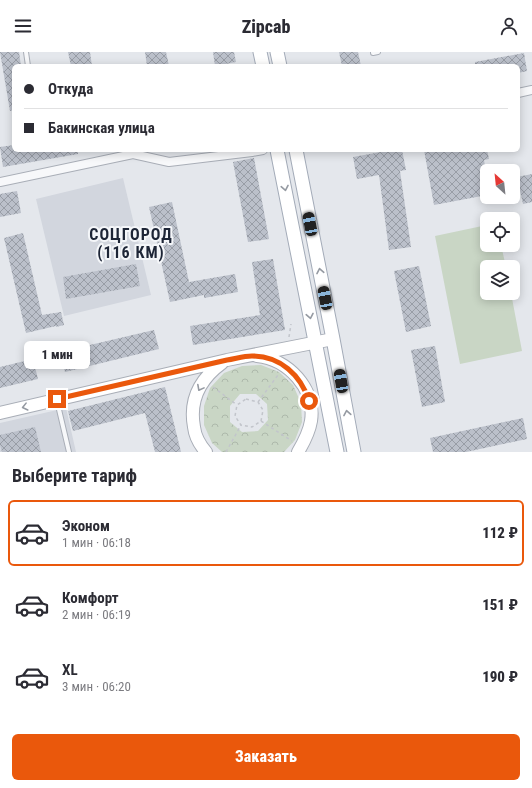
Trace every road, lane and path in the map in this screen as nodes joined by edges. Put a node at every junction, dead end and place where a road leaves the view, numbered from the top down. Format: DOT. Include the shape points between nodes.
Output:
graph roads {
  1 [pos="26,52"];
  2 [pos="260,52"];
  3 [pos="277,52"];
  4 [pos="373,52"];
  5 [pos="378,52"];
  6 [pos="28,64"];
  7 [pos="263,64"];
  8 [pos="280,64"];
  9 [pos="532,90"];
  10 [pos="520,93"];
  11 [pos="252,152"];
  12 [pos="277,152"];
  13 [pos="296,152"];
  14 [pos="139,153"];
  15 [pos="0,182"];
  16 [pos="333,338"];
  17 [pos="316,343"];
  18 [pos="250,356"];
  19 [pos="227,360"];
  20 [pos="209,385"];
  21 [pos="57,399"];
  22 [pos="237,405"];
  23 [pos="0,413"];
  24 [pos="261,420"];
  25 [pos="241,425"];
  26 [pos="300,449"];
  27 [pos="70,452"];
  28 [pos="206,452"];
  29 [pos="226,452"];
  30 [pos="337,452"];
  31 [pos="352,452"];
  1 -- 6 [label="lane"];
  2 -- 7 [label="main road"];
  3 -- 8 [label="main road"];
  4 -- 5 [label="lane"];
  9 -- 10 [label="street"];
  11 -- 14 [label="street" via="169,162"];
  12 -- 17 [label="main road, one-way"];
  16 -- 13 [label="main road, one-way"];
  14 -- 15 [label="street"];
  16 -- 17 [label="main road"];
  31 -- 16 [label="main road, one-way"];
  17 -- 18 [label="main road"];
  17 -- 30 [label="main road"];
  18 -- 19 [label="main road"];
  18 -- 26 [label="main road" via="268,358 284,365 292,371 307,392 312,419 307,437"];
  19 -- 21 [label="main road"];
  19 -- 28 [label="main road, one-way" via="209,374 194,399 195,431"];
  20 -- 22 [label="path"];
  21 -- 23 [label="main road, one-way"];
  21 -- 27 [label="lane"];
  22 -- 24 [label="path" via="246,399 258,402 263,410"];
  22 -- 25 [label="path" via="235,416"];
  24 -- 25 [label="path" via="252,427"];
  24 -- 26 [label="path"];
  25 -- 29 [label="path"];
}
